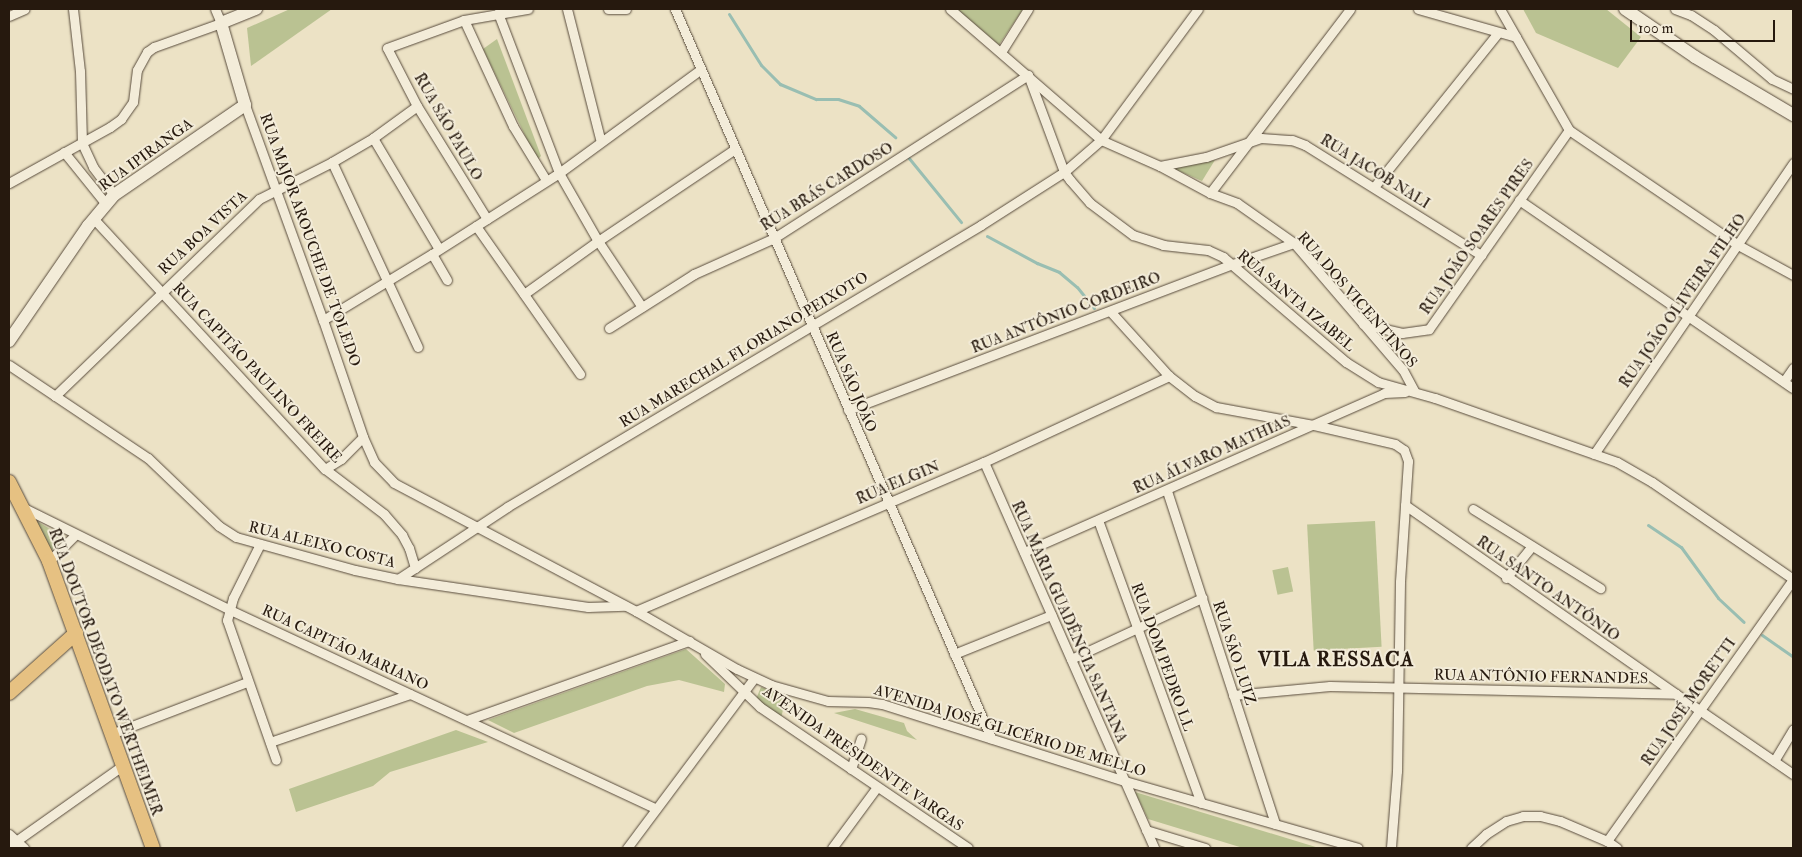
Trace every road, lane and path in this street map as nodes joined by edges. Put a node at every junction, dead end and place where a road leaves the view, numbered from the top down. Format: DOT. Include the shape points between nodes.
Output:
graph roads {
  1 [pos="25,9"];
  2 [pos="73,9"];
  3 [pos="215,9"];
  4 [pos="528,9"];
  5 [pos="567,9"];
  6 [pos="608,9"];
  7 [pos="626,9"];
  8 [pos="675,9"];
  9 [pos="950,9"];
  10 [pos="1028,9"];
  11 [pos="1198,9"];
  12 [pos="1350,9"];
  13 [pos="1418,9"];
  14 [pos="1500,9"];
  15 [pos="1625,9"];
  16 [pos="1675,9"];
  17 [pos="251,11"];
  18 [pos="498,13"];
  19 [pos="9,16"];
  20 [pos="464,20"];
  21 [pos="221,22"];
  22 [pos="1498,33"];
  23 [pos="1516,37"];
  24 [pos="1001,52"];
  25 [pos="229,53"];
  26 [pos="701,69"];
  27 [pos="1028,75"];
  28 [pos="1793,89"];
  29 [pos="245,105"];
  30 [pos="418,106"];
  31 [pos="1793,114"];
  32 [pos="110,128"];
  33 [pos="82,130"];
  34 [pos="1569,130"];
  35 [pos="373,138"];
  36 [pos="1101,140"];
  37 [pos="601,142"];
  38 [pos="1247,142"];
  39 [pos="82,143"];
  40 [pos="735,149"];
  41 [pos="64,152"];
  42 [pos="332,162"];
  43 [pos="1793,164"];
  44 [pos="1160,166"];
  45 [pos="1064,172"];
  46 [pos="559,173"];
  47 [pos="546,180"];
  48 [pos="9,183"];
  49 [pos="1374,187"];
  50 [pos="275,190"];
  51 [pos="1210,193"];
  52 [pos="110,199"];
  53 [pos="1519,200"];
  54 [pos="93,218"];
  55 [pos="486,219"];
  56 [pos="476,226"];
  57 [pos="774,238"];
  58 [pos="598,241"];
  59 [pos="1294,243"];
  60 [pos="1738,245"];
  61 [pos="435,251"];
  62 [pos="1481,255"];
  63 [pos="1233,264"];
  64 [pos="1793,275"];
  65 [pos="387,280"];
  66 [pos="447,280"];
  67 [pos="161,291"];
  68 [pos="524,294"];
  69 [pos="642,307"];
  70 [pos="1110,311"];
  71 [pos="1689,317"];
  72 [pos="323,320"];
  73 [pos="1363,324"];
  74 [pos="812,325"];
  75 [pos="609,328"];
  76 [pos="9,340"];
  77 [pos="418,347"];
  78 [pos="9,365"];
  79 [pos="1793,368"];
  80 [pos="580,374"];
  81 [pos="1169,376"];
  82 [pos="1784,382"];
  83 [pos="1793,388"];
  84 [pos="1414,391"];
  85 [pos="55,396"];
  86 [pos="848,410"];
  87 [pos="1314,424"];
  88 [pos="363,437"];
  89 [pos="1594,454"];
  90 [pos="984,462"];
  91 [pos="326,469"];
  92 [pos="9,482"];
  93 [pos="1167,491"];
  94 [pos="888,502"];
  95 [pos="1405,505"];
  96 [pos="24,508"];
  97 [pos="1473,509"];
  98 [pos="1098,520"];
  99 [pos="478,527"];
  100 [pos="75,535"];
  101 [pos="260,544"];
  102 [pos="1532,546"];
  103 [pos="1024,552"];
  104 [pos="49,561"];
  105 [pos="415,568"];
  106 [pos="1506,578"];
  107 [pos="398,579"];
  108 [pos="1793,579"];
  109 [pos="1600,588"];
  110 [pos="1202,598"];
  111 [pos="626,606"];
  112 [pos="228,609"];
  113 [pos="636,611"];
  114 [pos="1051,615"];
  115 [pos="1138,629"];
  116 [pos="76,633"];
  117 [pos="688,642"];
  118 [pos="700,648"];
  119 [pos="954,654"];
  120 [pos="1071,659"];
  121 [pos="754,678"];
  122 [pos="247,682"];
  123 [pos="1398,687"];
  124 [pos="743,692"];
  125 [pos="9,694"];
  126 [pos="410,694"];
  127 [pos="1676,694"];
  128 [pos="1234,695"];
  129 [pos="1700,710"];
  130 [pos="467,720"];
  131 [pos="1793,729"];
  132 [pos="111,734"];
  133 [pos="991,738"];
  134 [pos="861,739"];
  135 [pos="270,742"];
  136 [pos="276,760"];
  137 [pos="1774,761"];
  138 [pos="122,766"];
  139 [pos="851,770"];
  140 [pos="1793,774"];
  141 [pos="1124,781"];
  142 [pos="877,787"];
  143 [pos="1201,803"];
  144 [pos="656,809"];
  145 [pos="1275,824"];
  146 [pos="1146,830"];
  147 [pos="11,840"];
  148 [pos="1607,841"];
  149 [pos="24,848"];
  150 [pos="153,848"];
  151 [pos="627,848"];
  152 [pos="832,848"];
  153 [pos="968,848"];
  154 [pos="1154,848"];
  155 [pos="1206,848"];
  156 [pos="1358,848"];
  157 [pos="1391,848"];
  158 [pos="1471,848"];
  159 [pos="1617,848"];
  1 -- 19 [label="street"];
  2 -- 33 [label="street"];
  3 -- 21 [label="street, RUA MAJOR AROUCHE DE TOLEDO"];
  4 -- 18 [label="street"];
  5 -- 37 [label="street"];
  6 -- 7 [label="street"];
  8 -- 26 [label="street, RUA SÃO JOÃO"];
  9 -- 24 [label="street, RUA DOS VICENTINOS"];
  10 -- 24 [label="street"];
  11 -- 36 [label="street, RUA MARECHAL FLORIANO PEIXOTO"];
  12 -- 38 [label="street"];
  13 -- 22 [label="street"];
  14 -- 23 [label="street"];
  15 -- 31 [label="main road" via="1695,57"];
  16 -- 28 [label="street" via="1714,30 1772,79"];
  17 -- 21 [label="main road"];
  17 -- 25 [label="main road, RUA MAJOR AROUCHE DE TOLEDO" via="236,20 230,30"];
  18 -- 20 [label="street"];
  18 -- 46 [label="street"];
  20 -- 30 [label="street, RUA SÃO PAULO" via="388,48"];
  20 -- 47 [label="street" via="514,126"];
  21 -- 25 [label="main road, RUA MAJOR AROUCHE DE TOLEDO"];
  21 -- 32 [label="street" via="147,52 137,70 134,102"];
  22 -- 23 [label="street"];
  22 -- 49 [label="street"];
  23 -- 34 [label="street"];
  24 -- 27 [label="street, RUA DOS VICENTINOS"];
  25 -- 29 [label="main road, RUA MAJOR AROUCHE DE TOLEDO"];
  26 -- 37 [label="street"];
  26 -- 40 [label="street, RUA SÃO JOÃO"];
  27 -- 36 [label="street, RUA DOS VICENTINOS"];
  27 -- 45 [label="street, RUA SANTA IZABEL"];
  27 -- 57 [label="street, RUA BRÁS CARDOSO"];
  29 -- 50 [label="street, RUA MAJOR AROUCHE DE TOLEDO"];
  29 -- 52 [label="main road, RUA IPIRANGA"];
  30 -- 35 [label="street, RUA BOA VISTA"];
  30 -- 55 [label="street, RUA SÃO PAULO"];
  32 -- 33 [label="street"];
  32 -- 39 [label="street"];
  33 -- 39 [label="street"];
  34 -- 53 [label="street, RUA JOÃO SOARES PIRES"];
  34 -- 60 [label="street"];
  35 -- 42 [label="street, RUA BOA VISTA"];
  35 -- 61 [label="street"];
  36 -- 44 [label="street, RUA DOS VICENTINOS"];
  36 -- 45 [label="street, RUA MARECHAL FLORIANO PEIXOTO"];
  37 -- 46 [label="street"];
  38 -- 44 [label="street, RUA JACOB NALI" via="1206,157"];
  38 -- 49 [label="street, RUA JACOB NALI" via="1276,137 1292,140"];
  38 -- 51 [label="street"];
  39 -- 41 [label="street"];
  39 -- 52 [label="street"];
  40 -- 57 [label="street, RUA SÃO JOÃO"];
  40 -- 58 [label="street"];
  41 -- 48 [label="street"];
  41 -- 52 [label="street"];
  42 -- 50 [label="street, RUA BOA VISTA"];
  42 -- 65 [label="street"];
  43 -- 60 [label="street, RUA JOÃO OLIVEIRA FILHO"];
  44 -- 51 [label="street, RUA DOS VICENTINOS"];
  45 -- 63 [label="street, RUA SANTA IZABEL" via="1090,203 1133,235 1163,245 1208,250"];
  45 -- 74 [label="street, RUA MARECHAL FLORIANO PEIXOTO"];
  46 -- 47 [label="street"];
  46 -- 58 [label="street"];
  47 -- 55 [label="street"];
  49 -- 62 [label="street, RUA JACOB NALI"];
  50 -- 67 [label="street, RUA BOA VISTA" via="252,205"];
  50 -- 72 [label="street, RUA MAJOR AROUCHE DE TOLEDO"];
  51 -- 59 [label="street, RUA DOS VICENTINOS" via="1237,203"];
  52 -- 54 [label="main road, RUA IPIRANGA"];
  53 -- 62 [label="street, RUA JOÃO SOARES PIRES"];
  53 -- 71 [label="street"];
  54 -- 67 [label="street, RUA CAPITÃO PAULINO FREIRE"];
  54 -- 76 [label="main road, RUA IPIRANGA"];
  55 -- 56 [label="street"];
  56 -- 61 [label="street"];
  56 -- 68 [label="street"];
  57 -- 69 [label="street, RUA BRÁS CARDOSO" via="694,274"];
  57 -- 74 [label="street, RUA SÃO JOÃO"];
  58 -- 68 [label="street"];
  58 -- 69 [label="street"];
  59 -- 63 [label="street, RUA ANTÔNIO CORDEIRO"];
  59 -- 73 [label="street, RUA DOS VICENTINOS"];
  60 -- 64 [label="street"];
  60 -- 71 [label="street, RUA JOÃO OLIVEIRA FILHO"];
  61 -- 65 [label="street"];
  61 -- 66 [label="street"];
  62 -- 73 [label="street, RUA JOÃO SOARES PIRES" via="1429,329 1402,333"];
  63 -- 70 [label="street, RUA ANTÔNIO CORDEIRO"];
  63 -- 84 [label="street, RUA SANTA IZABEL" via="1346,362 1378,382"];
  65 -- 72 [label="street"];
  65 -- 77 [label="street"];
  67 -- 85 [label="street, RUA BOA VISTA"];
  67 -- 91 [label="street, RUA CAPITÃO PAULINO FREIRE"];
  68 -- 80 [label="street"];
  69 -- 75 [label="street, RUA BRÁS CARDOSO"];
  70 -- 81 [label="street"];
  70 -- 86 [label="street, RUA ANTÔNIO CORDEIRO"];
  71 -- 82 [label="street"];
  71 -- 89 [label="street, RUA JOÃO OLIVEIRA FILHO"];
  72 -- 88 [label="street, RUA MAJOR AROUCHE DE TOLEDO"];
  73 -- 84 [label="street, RUA DOS VICENTINOS" via="1403,370"];
  74 -- 86 [label="street, RUA SÃO JOÃO"];
  74 -- 99 [label="street, RUA MARECHAL FLORIANO PEIXOTO"];
  78 -- 85 [label="street, RUA ALEIXO COSTA"];
  79 -- 82 [label="street"];
  81 -- 87 [label="street" via="1216,407"];
  81 -- 90 [label="street, RUA ELGIN"];
  82 -- 83 [label="street"];
  84 -- 87 [label="street, RUA ÁLVARO MATHIAS" via="1384,394"];
  84 -- 89 [label="street, RUA DOS VICENTINOS"];
  85 -- 101 [label="street, RUA ALEIXO COSTA" via="148,458 219,526 236,537"];
  86 -- 94 [label="street, RUA SÃO JOÃO"];
  87 -- 93 [label="street, RUA ÁLVARO MATHIAS"];
  87 -- 95 [label="street" via="1395,444 1404,450 1408,461"];
  88 -- 91 [label="street"];
  88 -- 99 [label="street, RUA MAJOR AROUCHE DE TOLEDO" via="374,462 394,483"];
  89 -- 108 [label="street, RUA DOS VICENTINOS" via="1633,470"];
  90 -- 94 [label="street, RUA ELGIN"];
  90 -- 103 [label="street, RUA MARIA GUADÊNCIA SANTANA"];
  91 -- 105 [label="street, RUA CAPITÃO PAULINO FREIRE" via="395,526 409,548"];
  92 -- 96 [label="main road, RUA DOUTOR DEODATO WERTHEIMER"];
  93 -- 98 [label="street, RUA ÁLVARO MATHIAS"];
  93 -- 110 [label="street, RUA SÃO LUIZ"];
  94 -- 113 [label="street, RUA ELGIN"];
  94 -- 119 [label="street, RUA SÃO JOÃO"];
  95 -- 106 [label="street, RUA SANTO ANTÔNIO"];
  95 -- 123 [label="street"];
  96 -- 100 [label="street, RUA CAPITÃO MARIANO"];
  96 -- 104 [label="main road, RUA DOUTOR DEODATO WERTHEIMER"];
  97 -- 102 [label="street"];
  98 -- 103 [label="street, RUA ÁLVARO MATHIAS"];
  98 -- 115 [label="street, RUA DOM PEDRO LL"];
  99 -- 105 [label="street, RUA MARECHAL FLORIANO PEIXOTO"];
  99 -- 111 [label="street, RUA MAJOR AROUCHE DE TOLEDO"];
  100 -- 104 [label="street"];
  100 -- 112 [label="street, RUA CAPITÃO MARIANO"];
  101 -- 107 [label="street, RUA ALEIXO COSTA"];
  101 -- 112 [label="street"];
  102 -- 106 [label="street"];
  102 -- 109 [label="street"];
  103 -- 114 [label="street, RUA MARIA GUADÊNCIA SANTANA"];
  104 -- 116 [label="main road, RUA DOUTOR DEODATO WERTHEIMER"];
  105 -- 107 [label="street, RUA MARECHAL FLORIANO PEIXOTO"];
  106 -- 127 [label="street, RUA SANTO ANTÔNIO"];
  107 -- 111 [label="street, RUA ALEIXO COSTA" via="588,607"];
  108 -- 129 [label="street, RUA JOSÉ MORETTI"];
  110 -- 115 [label="street"];
  110 -- 128 [label="street, RUA SÃO LUIZ"];
  111 -- 113 [label="street, RUA MAJOR AROUCHE DE TOLEDO"];
  112 -- 122 [label="street" via="228,626"];
  112 -- 126 [label="street, RUA CAPITÃO MARIANO"];
  113 -- 117 [label="street, AVENIDA JOSÉ GLICÉRIO DE MELLO"];
  114 -- 119 [label="street"];
  114 -- 120 [label="street, RUA MARIA GUADÊNCIA SANTANA"];
  115 -- 120 [label="street"];
  115 -- 143 [label="street, RUA DOM PEDRO LL"];
  116 -- 125 [label="main road"];
  116 -- 132 [label="main road, RUA DOUTOR DEODATO WERTHEIMER"];
  117 -- 118 [label="street, AVENIDA JOSÉ GLICÉRIO DE MELLO"];
  117 -- 130 [label="street"];
  118 -- 121 [label="street, AVENIDA JOSÉ GLICÉRIO DE MELLO"];
  118 -- 124 [label="street, AVENIDA PRESIDENTE VARGAS"];
  119 -- 133 [label="street, RUA SÃO JOÃO"];
  120 -- 141 [label="street, RUA MARIA GUADÊNCIA SANTANA"];
  121 -- 124 [label="street"];
  121 -- 133 [label="street, AVENIDA JOSÉ GLICÉRIO DE MELLO" via="816,699 882,704"];
  122 -- 132 [label="street"];
  122 -- 135 [label="street"];
  123 -- 127 [label="street, RUA ANTÔNIO FERNANDES"];
  123 -- 128 [label="street, RUA ANTÔNIO FERNANDES" via="1317,686"];
  123 -- 157 [label="street" via="1397,771"];
  124 -- 139 [label="street, AVENIDA PRESIDENTE VARGAS"];
  124 -- 144 [label="street"];
  126 -- 130 [label="street, RUA CAPITÃO MARIANO"];
  126 -- 135 [label="street"];
  127 -- 129 [label="street"];
  128 -- 145 [label="street, RUA SÃO LUIZ"];
  129 -- 137 [label="street"];
  129 -- 148 [label="street, RUA JOSÉ MORETTI"];
  130 -- 144 [label="street, RUA CAPITÃO MARIANO"];
  131 -- 137 [label="street"];
  132 -- 138 [label="main road, RUA DOUTOR DEODATO WERTHEIMER"];
  133 -- 141 [label="street, AVENIDA JOSÉ GLICÉRIO DE MELLO"];
  134 -- 139 [label="street"];
  135 -- 136 [label="street"];
  137 -- 140 [label="street"];
  138 -- 147 [label="street"];
  138 -- 150 [label="main road, RUA DOUTOR DEODATO WERTHEIMER"];
  139 -- 142 [label="street, AVENIDA PRESIDENTE VARGAS"];
  141 -- 143 [label="street, AVENIDA JOSÉ GLICÉRIO DE MELLO"];
  141 -- 146 [label="street, RUA MARIA GUADÊNCIA SANTANA"];
  142 -- 152 [label="street"];
  142 -- 153 [label="street, AVENIDA PRESIDENTE VARGAS"];
  143 -- 145 [label="street, AVENIDA JOSÉ GLICÉRIO DE MELLO"];
  144 -- 151 [label="street"];
  145 -- 156 [label="street, AVENIDA JOSÉ GLICÉRIO DE MELLO"];
  146 -- 154 [label="street, RUA MARIA GUADÊNCIA SANTANA"];
  146 -- 155 [label="street"];
  147 -- 149 [label="street"];
  148 -- 158 [label="street" via="1560,821 1524,816 1506,821"];
  148 -- 159 [label="street"];
}
